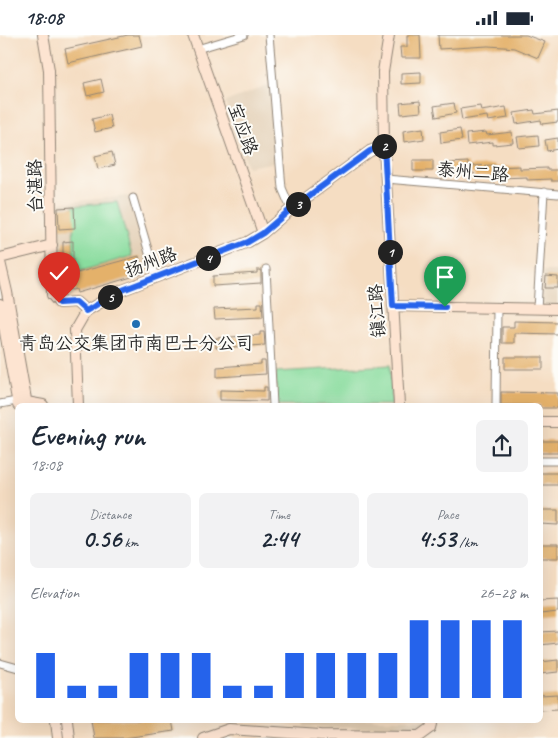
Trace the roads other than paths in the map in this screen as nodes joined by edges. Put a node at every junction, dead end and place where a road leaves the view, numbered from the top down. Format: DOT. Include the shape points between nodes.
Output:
graph roads {
  1 [pos="43,35"];
  2 [pos="193,35"];
  3 [pos="244,35"];
  4 [pos="269,35"];
  5 [pos="389,35"];
  6 [pos="197,49"];
  7 [pos="384,145"];
  8 [pos="386,179"];
  9 [pos="544,193"];
  10 [pos="558,194"];
  11 [pos="133,198"];
  12 [pos="291,209"];
  13 [pos="263,233"];
  14 [pos="52,245"];
  15 [pos="0,258"];
  16 [pos="0,262"];
  17 [pos="266,269"];
  18 [pos="156,277"];
  19 [pos="0,304"];
  20 [pos="393,306"];
  21 [pos="497,308"];
  22 [pos="537,309"];
  23 [pos="558,309"];
  24 [pos="86,311"];
  25 [pos="15,403"];
  26 [pos="22,403"];
  27 [pos="78,403"];
  28 [pos="273,403"];
  29 [pos="399,403"];
  30 [pos="496,403"];
  31 [pos="0,404"];
  32 [pos="543,422"];
  33 [pos="558,422"];
  34 [pos="543,461"];
  35 [pos="558,461"];
  36 [pos="0,663"];
  37 [pos="15,666"];
  38 [pos="56,723"];
  39 [pos="67,723"];
  40 [pos="432,723"];
  41 [pos="229,725"];
  42 [pos="363,737"];
  43 [pos="58,738"];
  44 [pos="69,738"];
  45 [pos="203,738"];
  1 -- 14 [label="street, 台湛路" via="49,69"];
  2 -- 6 [label="street, 宝应路"];
  3 -- 6 [label="street"];
  4 -- 12 [label="street" via="282,188"];
  5 -- 7 [label="street, 镇江路" via="383,71"];
  6 -- 13 [label="street, 宝应路"];
  7 -- 8 [label="street, 镇江路"];
  7 -- 12 [label="street, 扬州路" via="370,151"];
  8 -- 9 [label="street, 泰州二路"];
  8 -- 20 [label="street, 镇江路"];
  9 -- 10 [label="street, 泰州二路"];
  9 -- 22 [label="street"];
  11 -- 18 [label="street"];
  12 -- 13 [label="street, 扬州路"];
  13 -- 18 [label="street, 扬州路" via="248,242"];
  14 -- 15 [label="street"];
  14 -- 24 [label="street, 台湛路" via="52,295 59,303 76,302"];
  16 -- 26 [label="street"];
  17 -- 28 [label="street"];
  18 -- 24 [label="street, 扬州路" via="120,291"];
  19 -- 26 [label="street"];
  20 -- 21 [label="street"];
  20 -- 29 [label="street, 镇江路"];
  21 -- 22 [label="street"];
  21 -- 30 [label="street"];
  22 -- 23 [label="street"];
  24 -- 27 [label="street" via="75,330"];
  25 -- 31 [label="street"];
  32 -- 33 [label="street"];
  34 -- 35 [label="street"];
  36 -- 37 [label="street"];
  38 -- 43 [label="street"];
  39 -- 44 [label="street"];
  40 -- 42 [label="street" via="420,736"];
  41 -- 42 [label="street"];
  41 -- 45 [label="street"];
}
